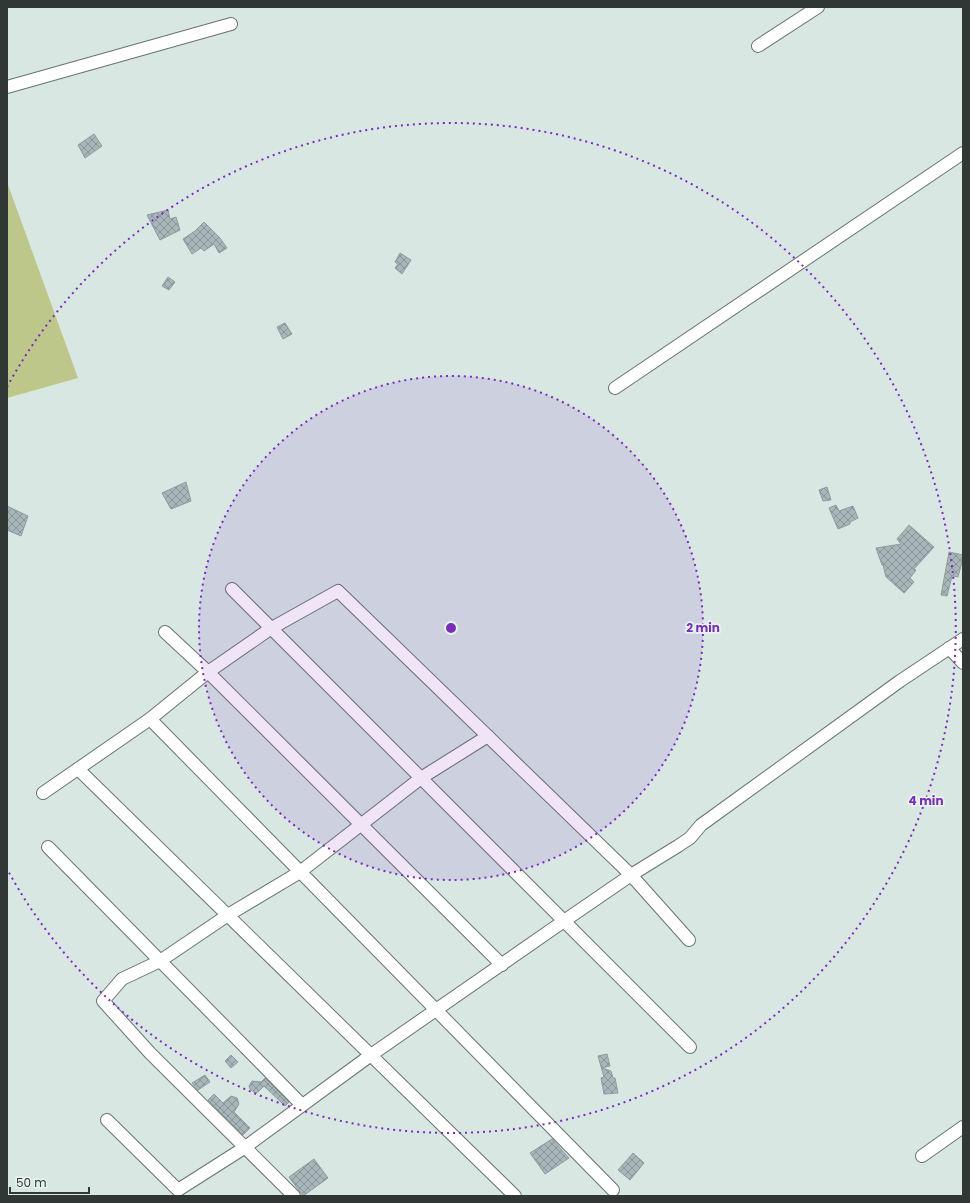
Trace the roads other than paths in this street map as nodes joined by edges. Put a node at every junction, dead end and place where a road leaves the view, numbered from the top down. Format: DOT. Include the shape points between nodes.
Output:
graph roads {
  1 [pos="818,7"];
  2 [pos="231,24"];
  3 [pos="758,46"];
  4 [pos="7,87"];
  5 [pos="963,153"];
  6 [pos="615,388"];
  7 [pos="232,589"];
  8 [pos="270,628"];
  9 [pos="165,632"];
  10 [pos="963,639"];
  11 [pos="949,648"];
  12 [pos="963,662"];
  13 [pos="208,672"];
  14 [pos="150,719"];
  15 [pos="488,736"];
  16 [pos="78,769"];
  17 [pos="421,778"];
  18 [pos="43,792"];
  19 [pos="360,825"];
  20 [pos="48,847"];
  21 [pos="300,872"];
  22 [pos="631,875"];
  23 [pos="228,915"];
  24 [pos="564,921"];
  25 [pos="689,940"];
  26 [pos="160,961"];
  27 [pos="502,965"];
  28 [pos="435,1011"];
  29 [pos="690,1047"];
  30 [pos="371,1055"];
  31 [pos="302,1106"];
  32 [pos="107,1120"];
  33 [pos="963,1127"];
  34 [pos="244,1148"];
  35 [pos="922,1156"];
  36 [pos="613,1190"];
  37 [pos="294,1196"];
  38 [pos="515,1196"];
  1 -- 3 [label="street"];
  2 -- 4 [label="street"];
  5 -- 6 [label="street"];
  7 -- 8 [label="street"];
  8 -- 13 [label="street"];
  8 -- 15 [label="street" via="338,591"];
  8 -- 17 [label="street"];
  9 -- 13 [label="street"];
  10 -- 11 [label="street"];
  11 -- 12 [label="street"];
  11 -- 22 [label="street" via="708,820 690,838"];
  13 -- 14 [label="street"];
  13 -- 19 [label="street"];
  14 -- 16 [label="street"];
  14 -- 21 [label="street"];
  15 -- 17 [label="street"];
  15 -- 22 [label="street"];
  16 -- 18 [label="street"];
  16 -- 23 [label="street"];
  17 -- 19 [label="street"];
  17 -- 24 [label="street"];
  19 -- 21 [label="street"];
  19 -- 27 [label="street"];
  20 -- 26 [label="street"];
  21 -- 23 [label="street"];
  21 -- 28 [label="street"];
  22 -- 24 [label="street"];
  22 -- 25 [label="street"];
  23 -- 26 [label="street"];
  23 -- 30 [label="street"];
  24 -- 27 [label="street"];
  24 -- 29 [label="street"];
  26 -- 31 [label="street"];
  26 -- 34 [label="street" via="122,979 103,1001 150,1054"];
  27 -- 28 [label="street"];
  28 -- 30 [label="street"];
  28 -- 36 [label="street"];
  30 -- 31 [label="street"];
  30 -- 38 [label="street"];
  31 -- 34 [label="street"];
  32 -- 34 [label="street" via="178,1190"];
  33 -- 35 [label="street"];
  34 -- 37 [label="street"];
}
